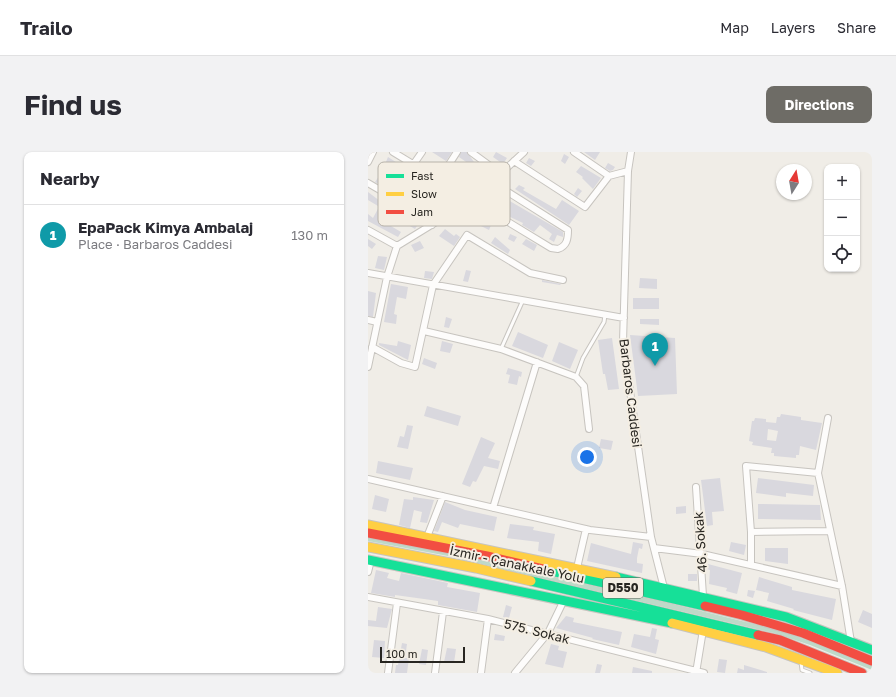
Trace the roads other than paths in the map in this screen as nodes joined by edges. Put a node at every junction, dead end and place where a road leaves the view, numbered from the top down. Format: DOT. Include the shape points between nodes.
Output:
graph roads {
  1 [pos="373,152"];
  2 [pos="393,152"];
  3 [pos="422,152"];
  4 [pos="457,152"];
  5 [pos="471,152"];
  6 [pos="524,152"];
  7 [pos="574,152"];
  8 [pos="631,152"];
  9 [pos="514,161"];
  10 [pos="368,162"];
  11 [pos="408,162"];
  12 [pos="415,162"];
  13 [pos="451,162"];
  14 [pos="485,162"];
  15 [pos="510,165"];
  16 [pos="628,171"];
  17 [pos="609,176"];
  18 [pos="368,183"];
  19 [pos="378,189"];
  20 [pos="510,193"];
  21 [pos="510,223"];
  22 [pos="429,226"];
  23 [pos="368,230"];
  24 [pos="397,246"];
  25 [pos="368,273"];
  26 [pos="387,277"];
  27 [pos="563,280"];
  28 [pos="433,285"];
  29 [pos="523,300"];
  30 [pos="605,315"];
  31 [pos="624,318"];
  32 [pos="368,320"];
  33 [pos="377,322"];
  34 [pos="424,331"];
  35 [pos="372,347"];
  36 [pos="501,349"];
  37 [pos="537,362"];
  38 [pos="368,366"];
  39 [pos="576,377"];
  40 [pos="828,418"];
  41 [pos="589,429"];
  42 [pos="818,473"];
  43 [pos="368,479"];
  44 [pos="696,487"];
  45 [pos="443,496"];
  46 [pos="493,508"];
  47 [pos="368,525"];
  48 [pos="586,529"];
  49 [pos="829,531"];
  50 [pos="751,532"];
  51 [pos="368,533"];
  52 [pos="427,537"];
  53 [pos="651,537"];
  54 [pos="368,547"];
  55 [pos="654,548"];
  56 [pos="702,554"];
  57 [pos="370,560"];
  58 [pos="751,565"];
  59 [pos="576,568"];
  60 [pos="368,572"];
  61 [pos="842,586"];
  62 [pos="664,588"];
  63 [pos="703,596"];
  64 [pos="368,597"];
  65 [pos="564,600"];
  66 [pos="397,603"];
  67 [pos="443,612"];
  68 [pos="488,619"];
  69 [pos="703,630"];
  70 [pos="548,634"];
  71 [pos="851,642"];
  72 [pos="872,650"];
  73 [pos="800,659"];
  74 [pos="872,660"];
  75 [pos="696,672"];
  76 [pos="388,673"];
  77 [pos="435,673"];
  78 [pos="481,673"];
  79 [pos="515,673"];
  80 [pos="704,673"];
  81 [pos="810,673"];
  82 [pos="836,673"];
  83 [pos="862,673"];
  1 -- 10 [label="street"];
  2 -- 11 [label="street"];
  3 -- 12 [label="street"];
  4 -- 13 [label="street"];
  5 -- 14 [label="street"];
  6 -- 9 [label="street"];
  7 -- 17 [label="street"];
  8 -- 16 [label="street, Barbaros Caddesi"];
  9 -- 15 [label="street"];
  9 -- 17 [label="street" via="585,207"];
  16 -- 17 [label="street"];
  16 -- 31 [label="street, Barbaros Caddesi"];
  18 -- 19 [label="street"];
  20 -- 21 [label="street" via="568,230 568,239 565,245 558,249 551,248"];
  22 -- 24 [label="street"];
  23 -- 24 [label="street"];
  24 -- 26 [label="street"];
  25 -- 26 [label="street"];
  26 -- 28 [label="street"];
  26 -- 33 [label="street"];
  27 -- 28 [label="street" via="530,273 468,235"];
  28 -- 29 [label="street"];
  28 -- 34 [label="street"];
  29 -- 30 [label="street"];
  29 -- 36 [label="lane"];
  30 -- 31 [label="street"];
  30 -- 39 [label="lane" via="604,322 583,358"];
  31 -- 53 [label="street, Barbaros Caddesi" via="623,342"];
  32 -- 33 [label="street"];
  33 -- 35 [label="street"];
  34 -- 35 [label="street" via="415,367 401,364"];
  34 -- 36 [label="street"];
  35 -- 38 [label="street"];
  36 -- 37 [label="street"];
  37 -- 39 [label="street"];
  37 -- 46 [label="street"];
  39 -- 41 [label="street" via="584,386"];
  40 -- 42 [label="street"];
  42 -- 49 [label="street"];
  42 -- 50 [label="street" via="746,466"];
  43 -- 45 [label="street"];
  44 -- 56 [label="street, 46. Sokak"];
  45 -- 46 [label="street"];
  45 -- 52 [label="street"];
  46 -- 48 [label="street"];
  47 -- 52 [label="main road"];
  48 -- 53 [label="street"];
  48 -- 59 [label="street"];
  49 -- 50 [label="street"];
  49 -- 61 [label="street"];
  50 -- 58 [label="street"];
  51 -- 74 [label="main road, İzmir - Çanakkale Yolu / D550" via="487,556 742,615 803,633"];
  52 -- 59 [label="main road"];
  53 -- 55 [label="street, Barbaros Caddesi"];
  54 -- 83 [label="main road, İzmir - Çanakkale Yolu / D550" via="476,568 780,640"];
  55 -- 56 [label="street"];
  55 -- 62 [label="street, Barbaros Caddesi"];
  56 -- 58 [label="street"];
  56 -- 63 [label="street, 46. Sokak"];
  57 -- 60 [label="street"];
  57 -- 65 [label="main road"];
  58 -- 61 [label="street"];
  59 -- 62 [label="main road"];
  61 -- 71 [label="street"];
  62 -- 63 [label="main road"];
  63 -- 71 [label="main road" via="786,617"];
  64 -- 66 [label="street, 575. Sokak"];
  65 -- 69 [label="main road"];
  65 -- 70 [label="street"];
  66 -- 67 [label="street, 575. Sokak"];
  66 -- 76 [label="street"];
  67 -- 68 [label="street, 575. Sokak"];
  67 -- 77 [label="street"];
  68 -- 70 [label="street, 575. Sokak"];
  68 -- 78 [label="street"];
  69 -- 73 [label="main road"];
  69 -- 75 [label="street"];
  70 -- 75 [label="street, 575. Sokak"];
  70 -- 79 [label="street"];
  71 -- 72 [label="main road"];
  73 -- 81 [label="lane" via="802,670"];
  73 -- 82 [label="main road"];
  75 -- 80 [label="street, 575. Sokak"];
}
